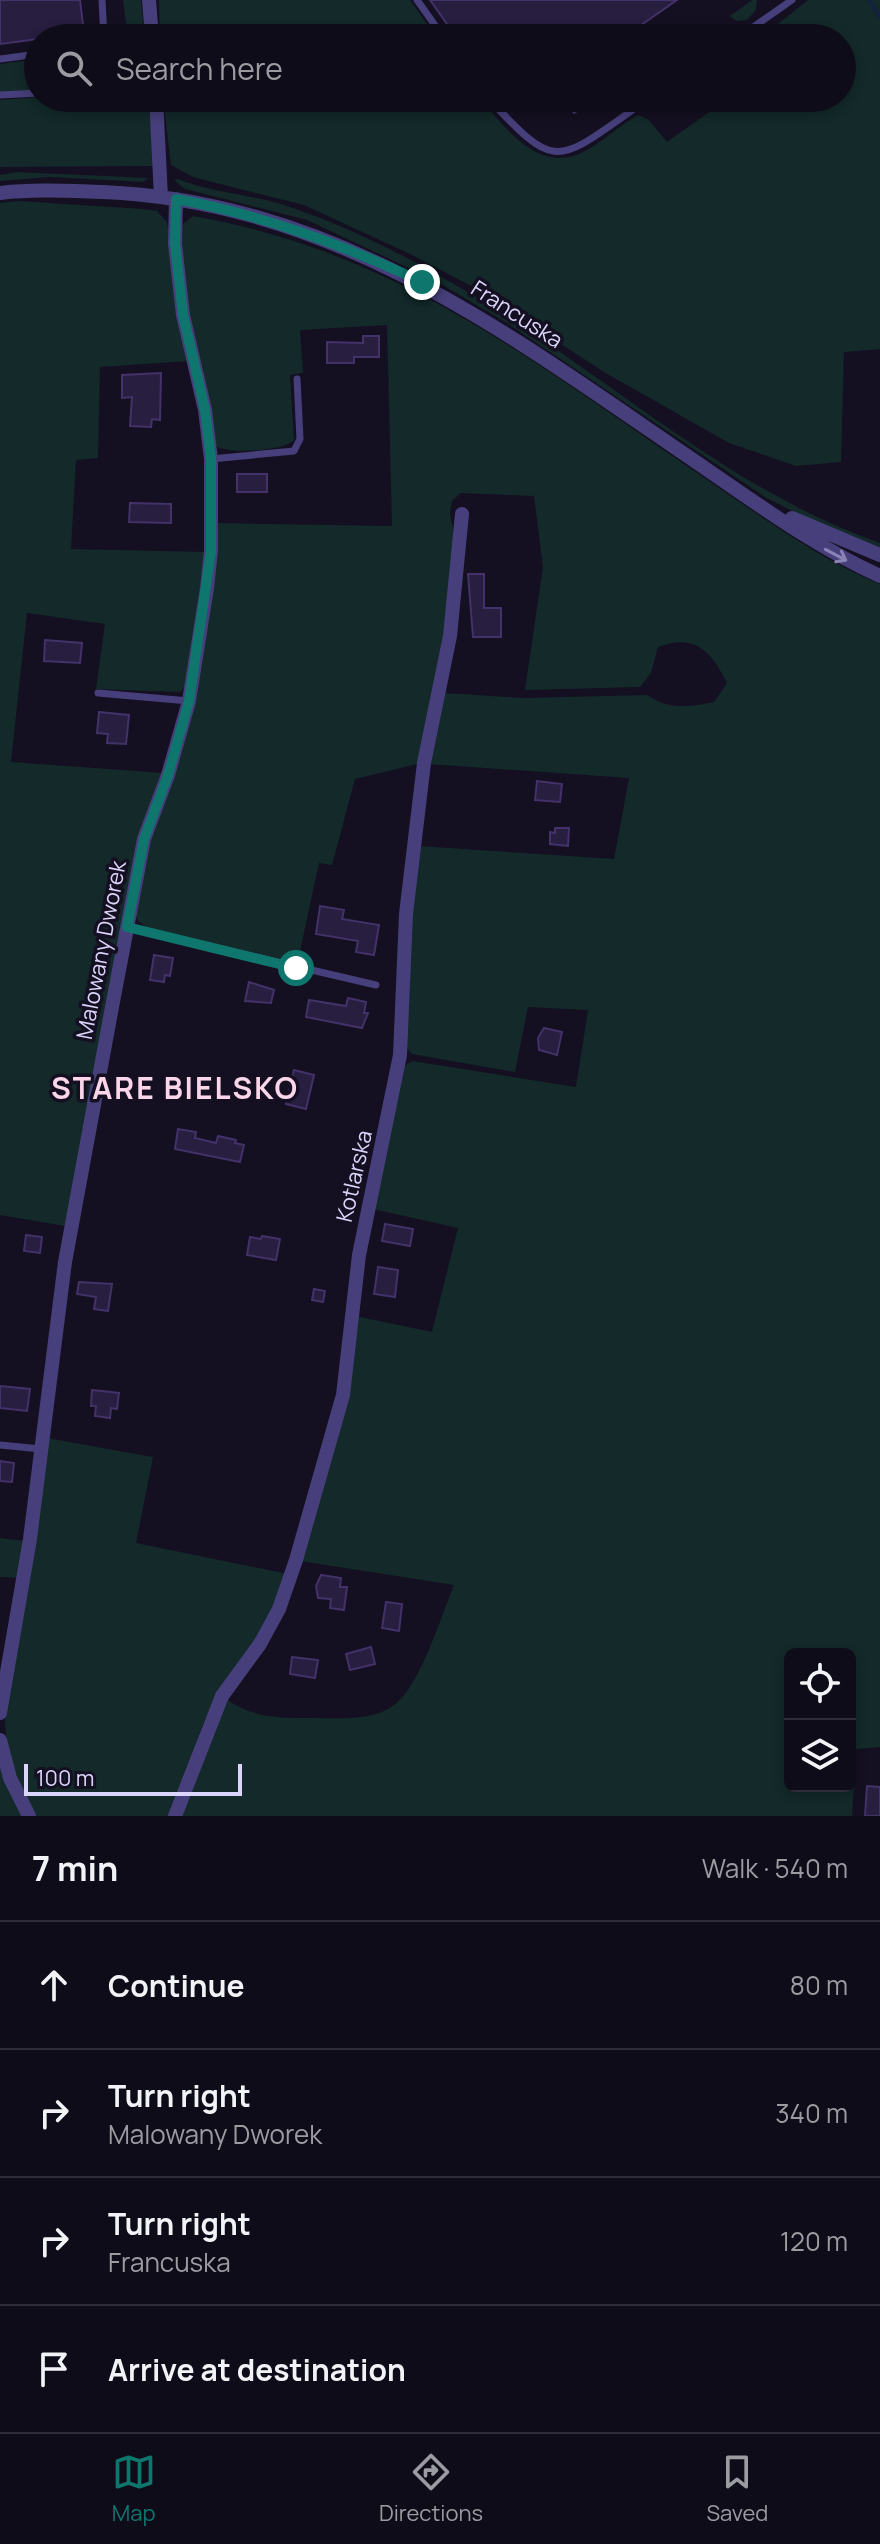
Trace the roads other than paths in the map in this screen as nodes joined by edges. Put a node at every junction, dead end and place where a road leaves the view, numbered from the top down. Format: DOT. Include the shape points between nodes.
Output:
graph roads {
  1 [pos="102,0"];
  2 [pos="149,0"];
  3 [pos="417,0"];
  4 [pos="792,0"];
  5 [pos="776,4"];
  6 [pos="103,24"];
  7 [pos="151,24"];
  8 [pos="434,24"];
  9 [pos="755,24"];
  10 [pos="24,56"];
  11 [pos="0,59"];
  12 [pos="24,94"];
  13 [pos="0,95"];
  14 [pos="158,112"];
  15 [pos="501,112"];
  16 [pos="630,112"];
  17 [pos="0,193"];
  18 [pos="168,198"];
  19 [pos="297,379"];
  20 [pos="211,459"];
  21 [pos="748,498"];
  22 [pos="462,514"];
  23 [pos="880,555"];
  24 [pos="880,576"];
  25 [pos="98,693"];
  26 [pos="189,701"];
  27 [pos="127,927"];
  28 [pos="376,985"];
  29 [pos="0,1445"];
  30 [pos="41,1449"];
  31 [pos="0,1713"];
  32 [pos="0,1740"];
  33 [pos="29,1816"];
  34 [pos="175,1816"];
  1 -- 6 [label="lane"];
  2 -- 7 [label="street"];
  3 -- 8 [label="lane"];
  4 -- 5 [label="lane"];
  5 -- 9 [label="lane"];
  10 -- 11 [label="lane"];
  12 -- 13 [label="lane"];
  14 -- 18 [label="street, Malowany Dworek"];
  15 -- 16 [label="lane" via="529,142 554,152 582,146"];
  17 -- 18 [label="street, Francuska" via="68,191"];
  18 -- 20 [label="street, Malowany Dworek" via="183,315"];
  18 -- 21 [label="street, Francuska" via="280,223 422,282 506,331"];
  19 -- 20 [label="lane" via="300,439 294,451"];
  20 -- 26 [label="street, Malowany Dworek" via="211,551"];
  21 -- 23 [label="street, Francuska"];
  21 -- 24 [label="street, Francuska, one-way" via="818,545"];
  22 -- 34 [label="street, Kotlarska" via="450,636 424,763 406,914 400,1055 359,1255 343,1395 279,1609 222,1696"];
  25 -- 26 [label="lane"];
  26 -- 27 [label="street, Malowany Dworek" via="144,839"];
  27 -- 28 [label="lane"];
  27 -- 30 [label="street, Malowany Dworek" via="65,1262"];
  29 -- 30 [label="lane"];
  30 -- 31 [label="street, Malowany Dworek"];
  32 -- 33 [label="street" via="10,1778"];
}
